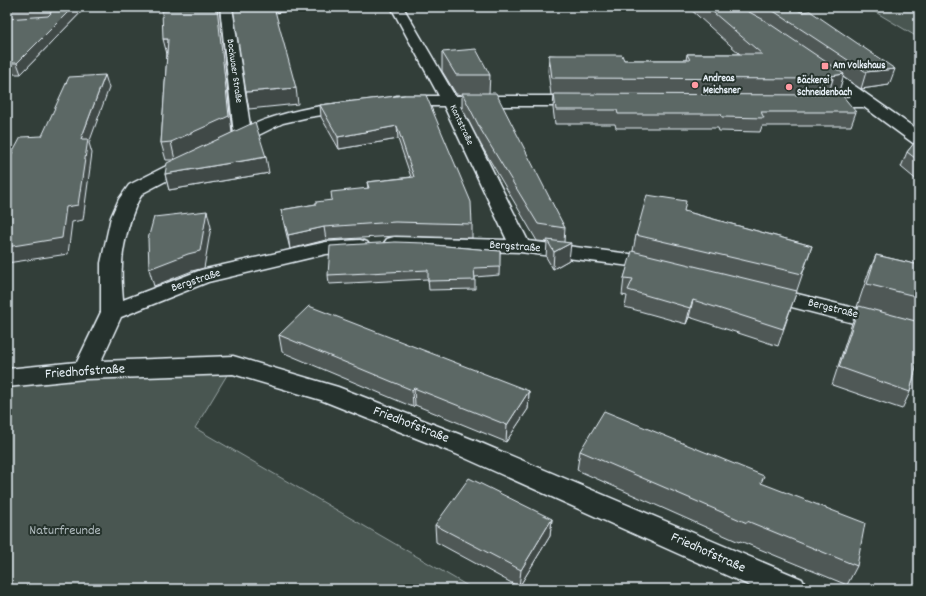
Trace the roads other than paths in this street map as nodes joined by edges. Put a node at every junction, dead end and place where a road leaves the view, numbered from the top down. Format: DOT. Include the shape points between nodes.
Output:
graph roads {
  1 [pos="226,7"];
  2 [pos="397,7"];
  3 [pos="808,60"];
  4 [pos="449,100"];
  5 [pos="599,101"];
  6 [pos="384,102"];
  7 [pos="805,102"];
  8 [pos="868,102"];
  9 [pos="362,105"];
  10 [pos="243,135"];
  11 [pos="919,139"];
  12 [pos="520,246"];
  13 [pos="675,271"];
  14 [pos="750,289"];
  15 [pos="112,312"];
  16 [pos="919,332"];
  17 [pos="85,370"];
  18 [pos="7,378"];
  19 [pos="791,589"];
  1 -- 10 [label="street, Bockwaer Straße"];
  2 -- 4 [label="street, Kantstraße"];
  3 -- 8 [label="street"];
  4 -- 5 [label="street"];
  4 -- 6 [label="street"];
  4 -- 12 [label="street, Kantstraße"];
  7 -- 8 [label="street"];
  8 -- 11 [label="street"];
  9 -- 10 [label="street" via="309,112 277,120"];
  10 -- 15 [label="street" via="141,186 128,199 121,217 112,263"];
  12 -- 13 [label="street, Bergstraße" via="630,260"];
  12 -- 15 [label="street, Bergstraße" via="396,243 326,248 201,277"];
  14 -- 16 [label="street, Bergstraße"];
  15 -- 17 [label="street"];
  17 -- 18 [label="street, Friedhofstraße"];
  17 -- 19 [label="street, Friedhofstraße" via="232,365 329,393 465,447"];
}
